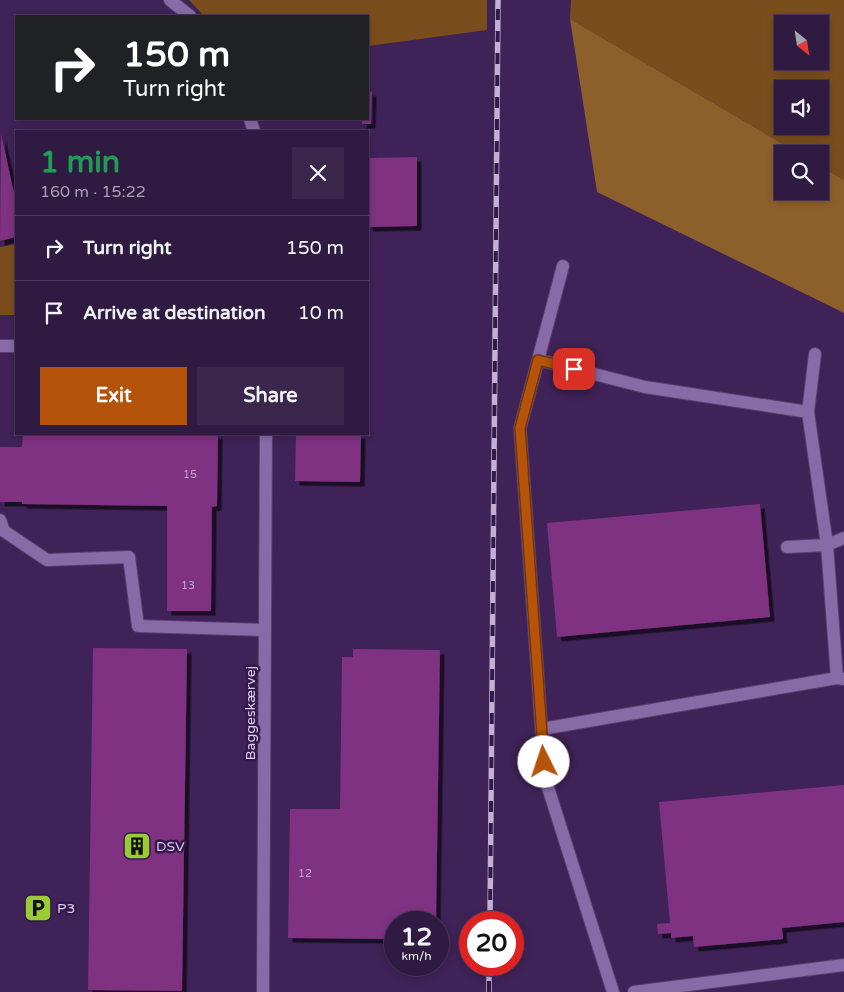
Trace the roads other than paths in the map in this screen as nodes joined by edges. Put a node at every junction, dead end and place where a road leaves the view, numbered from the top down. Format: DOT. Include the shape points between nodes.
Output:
graph roads {
  1 [pos="170,0"];
  2 [pos="189,15"];
  3 [pos="563,266"];
  4 [pos="0,346"];
  5 [pos="15,346"];
  6 [pos="815,354"];
  7 [pos="538,360"];
  8 [pos="808,412"];
  9 [pos="266,435"];
  10 [pos="0,520"];
  11 [pos="844,538"];
  12 [pos="827,545"];
  13 [pos="788,547"];
  14 [pos="265,630"];
  15 [pos="841,678"];
  16 [pos="542,729"];
  17 [pos="844,965"];
  18 [pos="263,992"];
  19 [pos="613,992"];
  20 [pos="634,992"];
  1 -- 2 [label="street"];
  3 -- 7 [label="street"];
  4 -- 5 [label="street"];
  6 -- 8 [label="street"];
  7 -- 8 [label="street" via="645,387"];
  7 -- 16 [label="street" via="520,428"];
  8 -- 12 [label="street"];
  9 -- 14 [label="street, Baggeskærvej"];
  10 -- 14 [label="street" via="4,531 47,560 129,558 138,626"];
  11 -- 12 [label="street"];
  12 -- 13 [label="street"];
  12 -- 15 [label="street"];
  14 -- 18 [label="street, Baggeskærvej"];
  15 -- 16 [label="street"];
  16 -- 19 [label="street" via="546,778"];
  17 -- 20 [label="street"];
}
